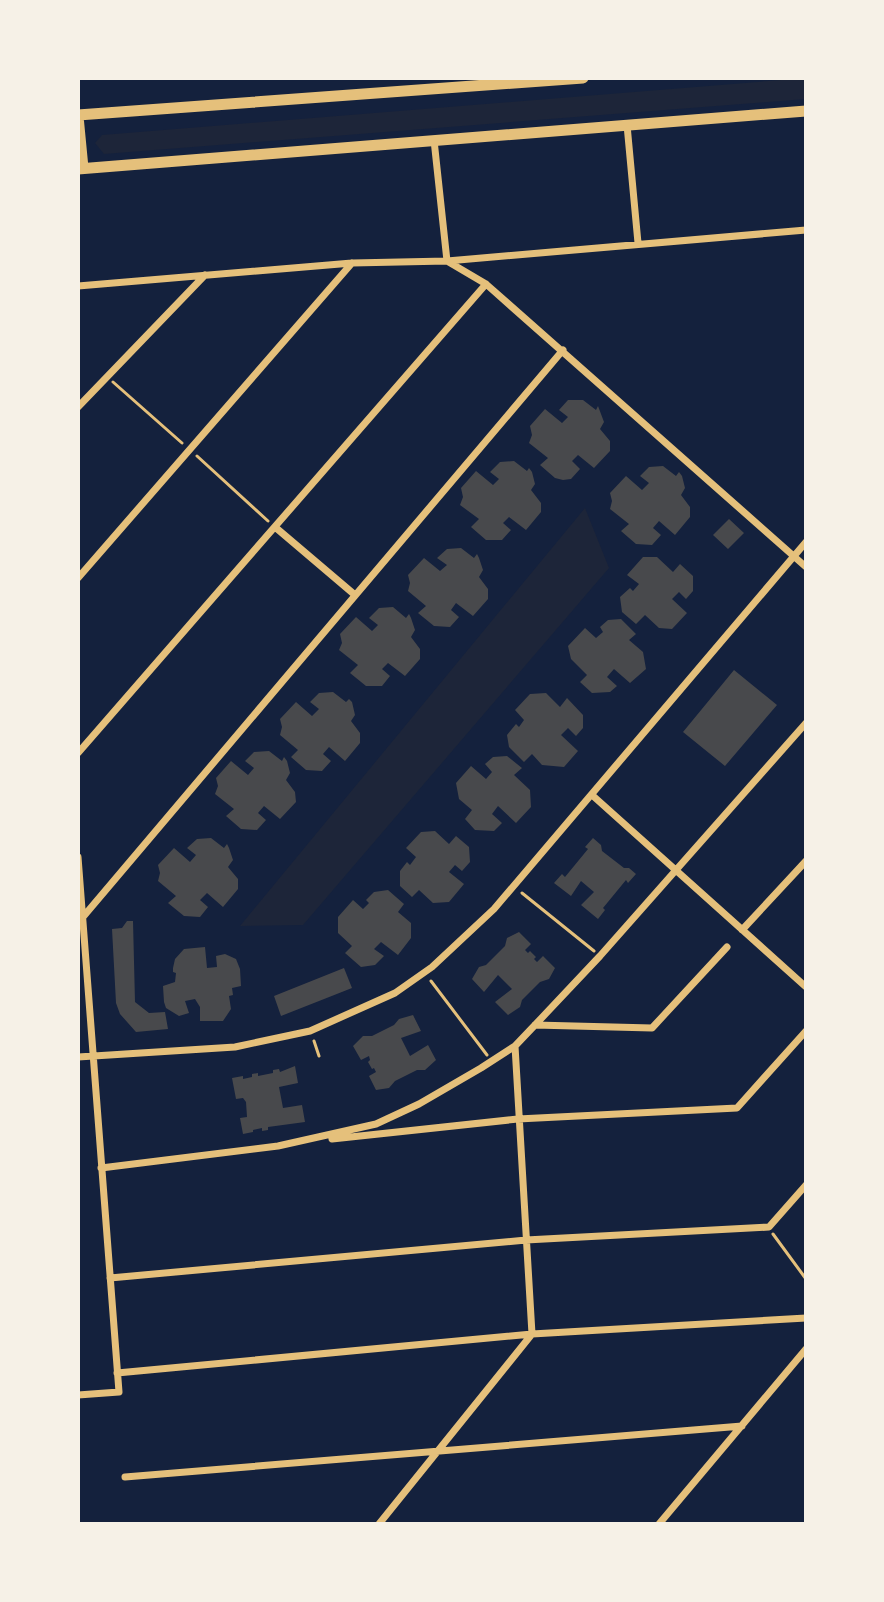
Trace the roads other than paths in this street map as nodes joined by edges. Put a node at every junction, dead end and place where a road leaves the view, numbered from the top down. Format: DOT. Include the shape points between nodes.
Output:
graph roads {
  1 [pos="583,78"];
  2 [pos="806,111"];
  3 [pos="78,116"];
  4 [pos="627,125"];
  5 [pos="434,140"];
  6 [pos="80,168"];
  7 [pos="806,230"];
  8 [pos="638,243"];
  9 [pos="447,261"];
  10 [pos="352,263"];
  11 [pos="205,275"];
  12 [pos="486,284"];
  13 [pos="78,286"];
  14 [pos="563,350"];
  15 [pos="78,407"];
  16 [pos="275,527"];
  17 [pos="806,542"];
  18 [pos="794,556"];
  19 [pos="806,567"];
  20 [pos="78,578"];
  21 [pos="355,595"];
  22 [pos="806,723"];
  23 [pos="78,753"];
  24 [pos="592,795"];
  25 [pos="78,857"];
  26 [pos="806,861"];
  27 [pos="675,871"];
  28 [pos="83,917"];
  29 [pos="742,930"];
  30 [pos="727,947"];
  31 [pos="806,987"];
  32 [pos="535,1025"];
  33 [pos="806,1031"];
  34 [pos="515,1046"];
  35 [pos="93,1056"];
  36 [pos="78,1057"];
  37 [pos="518,1119"];
  38 [pos="306,1142"];
  39 [pos="101,1168"];
  40 [pos="806,1185"];
  41 [pos="526,1240"];
  42 [pos="110,1278"];
  43 [pos="806,1318"];
  44 [pos="532,1334"];
  45 [pos="806,1349"];
  46 [pos="117,1373"];
  47 [pos="78,1395"];
  48 [pos="742,1426"];
  49 [pos="436,1453"];
  50 [pos="125,1477"];
  51 [pos="379,1524"];
  52 [pos="659,1524"];
  1 -- 3 [label="main road"];
  2 -- 4 [label="main road"];
  3 -- 6 [label="main road"];
  4 -- 5 [label="main road"];
  4 -- 8 [label="street"];
  5 -- 6 [label="main road"];
  5 -- 9 [label="street"];
  7 -- 8 [label="street"];
  8 -- 9 [label="street"];
  9 -- 10 [label="street"];
  9 -- 12 [label="street"];
  10 -- 11 [label="street"];
  10 -- 20 [label="street"];
  11 -- 13 [label="street"];
  11 -- 15 [label="street"];
  12 -- 14 [label="street"];
  12 -- 16 [label="street"];
  14 -- 18 [label="street"];
  14 -- 21 [label="street"];
  16 -- 21 [label="street"];
  16 -- 23 [label="street"];
  17 -- 18 [label="street"];
  18 -- 19 [label="street"];
  18 -- 24 [label="street"];
  21 -- 28 [label="street"];
  22 -- 27 [label="street"];
  24 -- 27 [label="street"];
  24 -- 35 [label="street" via="494,909 395,993 310,1031 235,1047"];
  25 -- 28 [label="street"];
  26 -- 29 [label="street"];
  27 -- 29 [label="street"];
  27 -- 32 [label="street"];
  28 -- 35 [label="street"];
  29 -- 31 [label="street"];
  30 -- 32 [label="street" via="652,1028"];
  32 -- 34 [label="street"];
  33 -- 37 [label="street" via="737,1108"];
  34 -- 37 [label="street"];
  34 -- 38 [label="street" via="376,1124"];
  35 -- 36 [label="street"];
  35 -- 39 [label="street"];
  37 -- 38 [label="street"];
  37 -- 41 [label="street"];
  38 -- 39 [label="street"];
  39 -- 42 [label="street"];
  40 -- 41 [label="street" via="769,1227"];
  41 -- 42 [label="street"];
  41 -- 44 [label="street"];
  42 -- 46 [label="street"];
  43 -- 44 [label="street"];
  44 -- 46 [label="street"];
  44 -- 49 [label="street"];
  45 -- 48 [label="street"];
  46 -- 47 [label="street" via="119,1392"];
  48 -- 49 [label="street"];
  48 -- 52 [label="street"];
  49 -- 50 [label="street"];
  49 -- 51 [label="street"];
}
